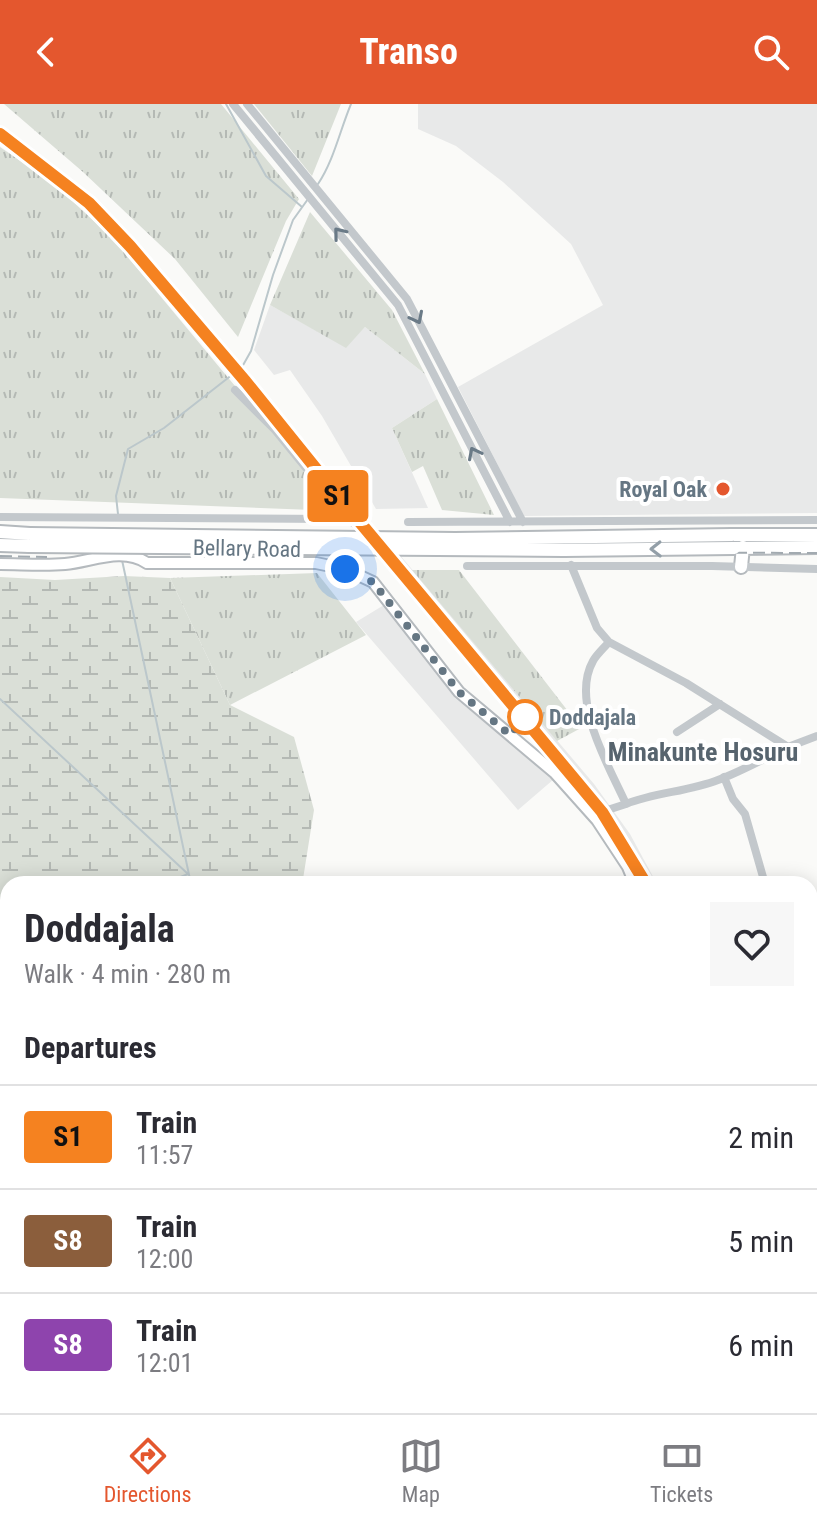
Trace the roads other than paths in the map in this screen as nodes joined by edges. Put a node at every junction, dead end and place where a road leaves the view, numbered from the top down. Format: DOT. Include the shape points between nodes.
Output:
graph roads {
  1 [pos="233,104"];
  2 [pos="247,104"];
  3 [pos="235,390"];
  4 [pos="339,515"];
  5 [pos="0,517"];
  6 [pos="817,520"];
  7 [pos="408,522"];
  8 [pos="510,522"];
  9 [pos="523,522"];
  10 [pos="355,524"];
  11 [pos="0,532"];
  12 [pos="817,535"];
  13 [pos="30,540"];
  14 [pos="736,543"];
  15 [pos="0,545"];
  16 [pos="817,547"];
  17 [pos="0,564"];
  18 [pos="571,565"];
  19 [pos="467,566"];
  20 [pos="741,567"];
  21 [pos="816,571"];
  22 [pos="609,642"];
  23 [pos="720,704"];
  24 [pos="677,732"];
  25 [pos="817,736"];
  26 [pos="788,747"];
  27 [pos="724,777"];
  28 [pos="626,804"];
  29 [pos="592,815"];
  30 [pos="632,876"];
  31 [pos="763,876"];
  8 -- 1 [label="street, one-way" via="398,305"];
  2 -- 9 [label="street, one-way" via="407,299"];
  3 -- 4 [label="street" via="275,430"];
  4 -- 5 [label="street"];
  4 -- 10 [label="street"];
  6 -- 9 [label="street"];
  7 -- 8 [label="street"];
  8 -- 9 [label="street"];
  11 -- 13 [label="highway, Bellary Road"];
  12 -- 14 [label="highway"];
  13 -- 14 [label="highway, Bellary Road, bridge"];
  13 -- 15 [label="highway, Bellary Road"];
  14 -- 16 [label="highway"];
  14 -- 20 [label="highway"];
  17 -- 29 [label="main road" via="65,564 125,556 147,563 316,563 345,569 373,582 459,692 555,773"];
  18 -- 19 [label="street"];
  18 -- 20 [label="street"];
  18 -- 22 [label="street" via="595,625"];
  20 -- 21 [label="street"];
  22 -- 23 [label="street"];
  22 -- 28 [label="street" via="592,665 588,711"];
  23 -- 24 [label="street"];
  23 -- 26 [label="street"];
  25 -- 26 [label="street"];
  26 -- 27 [label="street"];
  27 -- 28 [label="street"];
  27 -- 31 [label="street" via="745,814"];
  28 -- 29 [label="street"];
  29 -- 30 [label="main road"];
}
